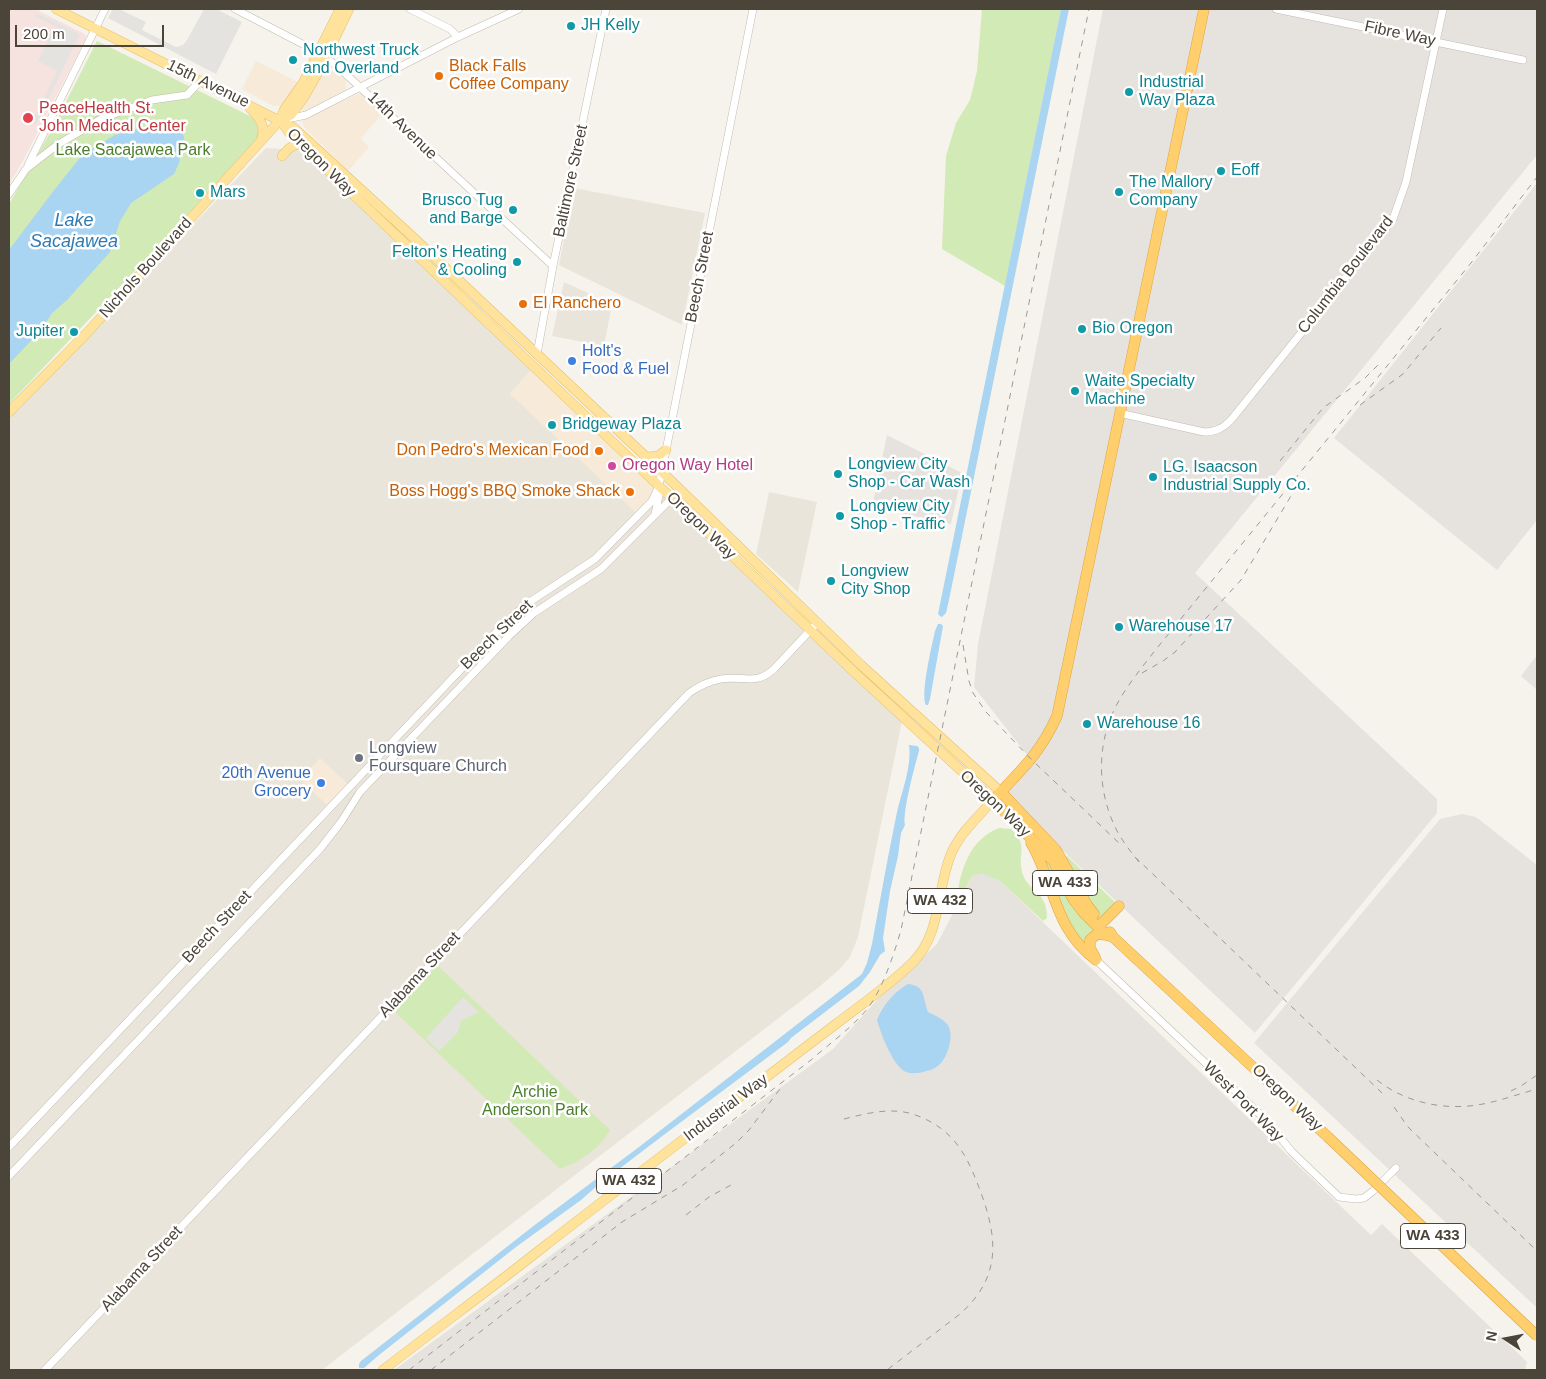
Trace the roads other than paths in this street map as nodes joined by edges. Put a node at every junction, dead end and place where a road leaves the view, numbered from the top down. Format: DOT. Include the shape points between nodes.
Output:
graph roads {
  1 [pos="56,9"];
  2 [pos="105,9"];
  3 [pos="235,9"];
  4 [pos="340,9"];
  5 [pos="349,9"];
  6 [pos="410,9"];
  7 [pos="519,9"];
  8 [pos="606,9"];
  9 [pos="754,9"];
  10 [pos="1204,9"];
  11 [pos="1276,9"];
  12 [pos="1443,9"];
  13 [pos="95,29"];
  14 [pos="458,37"];
  15 [pos="1436,42"];
  16 [pos="322,54"];
  17 [pos="1523,60"];
  18 [pos="201,80"];
  19 [pos="362,87"];
  20 [pos="247,104"];
  21 [pos="280,120"];
  22 [pos="260,142"];
  23 [pos="301,145"];
  24 [pos="282,156"];
  25 [pos="26,169"];
  26 [pos="9,194"];
  27 [pos="553,266"];
  28 [pos="537,354"];
  29 [pos="9,412"];
  30 [pos="1119,413"];
  31 [pos="666,450"];
  32 [pos="628,457"];
  33 [pos="646,457"];
  34 [pos="662,471"];
  35 [pos="659,486"];
  36 [pos="672,498"];
  37 [pos="654,517"];
  38 [pos="818,622"];
  39 [pos="810,630"];
  40 [pos="1001,792"];
  41 [pos="993,800"];
  42 [pos="1024,831"];
  43 [pos="1118,906"];
  44 [pos="1102,923"];
  45 [pos="1110,936"];
  46 [pos="1096,960"];
  47 [pos="9,1147"];
  48 [pos="1396,1168"];
  49 [pos="9,1176"];
  50 [pos="1537,1336"];
  51 [pos="45,1370"];
  52 [pos="383,1370"];
  1 -- 13 [label="main road, 15th Avenue"];
  2 -- 13 [label="street"];
  3 -- 16 [label="street, 14th Avenue"];
  4 -- 16 [label="main road"];
  5 -- 16 [label="main road"];
  6 -- 14 [label="street" via="450,29"];
  7 -- 14 [label="street"];
  8 -- 27 [label="street, Baltimore Street"];
  9 -- 31 [label="street, Beech Street"];
  10 -- 30 [label="highway, WA 432"];
  11 -- 15 [label="street, Fibre Way"];
  12 -- 15 [label="street, Columbia Boulevard"];
  13 -- 18 [label="main road, 15th Avenue"];
  13 -- 25 [label="street"];
  14 -- 19 [label="street"];
  15 -- 17 [label="street, Fibre Way"];
  15 -- 30 [label="street, Columbia Boulevard" via="1406,182 1393,219 1231,420 1220,429 1204,432"];
  16 -- 19 [label="street, 14th Avenue"];
  16 -- 21 [label="main road, Nichols Boulevard" via="304,97 290,115"];
  18 -- 20 [label="main road, 15th Avenue"];
  18 -- 25 [label="street" via="187,95 152,100 100,119 57,145"];
  19 -- 21 [label="street" via="306,115"];
  19 -- 27 [label="street, 14th Avenue"];
  20 -- 21 [label="main road, 15th Avenue"];
  20 -- 22 [label="main road" via="262,123 264,132"];
  21 -- 22 [label="main road, Nichols Boulevard"];
  21 -- 23 [label="main road, Oregon Way"];
  21 -- 28 [label="main road, Oregon Way" via="320,150"];
  22 -- 29 [label="main road, Nichols Boulevard" via="86,334"];
  23 -- 24 [label="main road" via="292,146"];
  23 -- 32 [label="main road, Oregon Way"];
  25 -- 26 [label="street"];
  27 -- 28 [label="street, Baltimore Street"];
  28 -- 33 [label="main road, Oregon Way"];
  30 -- 40 [label="highway, WA 432" via="1057,716 1035,755"];
  31 -- 33 [label="main road" via="658,456"];
  31 -- 34 [label="street, Beech Street"];
  32 -- 34 [label="main road" via="636,457 646,466"];
  32 -- 35 [label="main road, Oregon Way"];
  33 -- 34 [label="main road, Oregon Way"];
  34 -- 35 [label="street, Beech Street"];
  34 -- 38 [label="main road, Oregon Way"];
  35 -- 36 [label="main road, Oregon Way"];
  35 -- 37 [label="street" via="660,496"];
  35 -- 47 [label="street, Beech Street" via="652,501 595,559 525,605 500,628"];
  36 -- 37 [label="street, Beech Street"];
  36 -- 39 [label="main road, Oregon Way"];
  37 -- 49 [label="street, Beech Street" via="601,569 534,613 508,636 360,792 341,822 308,862"];
  38 -- 39 [label="street, Alabama Street"];
  38 -- 40 [label="main road, Oregon Way"];
  39 -- 41 [label="main road, Oregon Way"];
  39 -- 51 [label="street, Alabama Street" via="766,676 756,680 722,679 689,693"];
  40 -- 41 [label="highway, Industrial Way / WA 432"];
  40 -- 44 [label="highway, Oregon Way / WA 433" via="1056,850 1087,905"];
  41 -- 42 [label="highway, Oregon Way / WA 433"];
  41 -- 52 [label="main road, Industrial Way / WA 432" via="964,833 952,853 933,926 924,948 913,961 770,1075"];
  42 -- 45 [label="highway, Oregon Way / WA 433" via="1054,861 1083,912"];
  42 -- 46 [label="highway" via="1044,865 1056,906 1067,929"];
  43 -- 44 [label="highway"];
  44 -- 45 [label="highway, Oregon Way / WA 433"];
  45 -- 46 [label="highway" via="1097,934 1090,940"];
  45 -- 50 [label="highway, Oregon Way / WA 433, bridge"];
  46 -- 48 [label="street, West Port Way" via="1265,1119 1292,1152 1339,1197 1364,1198"];
}
